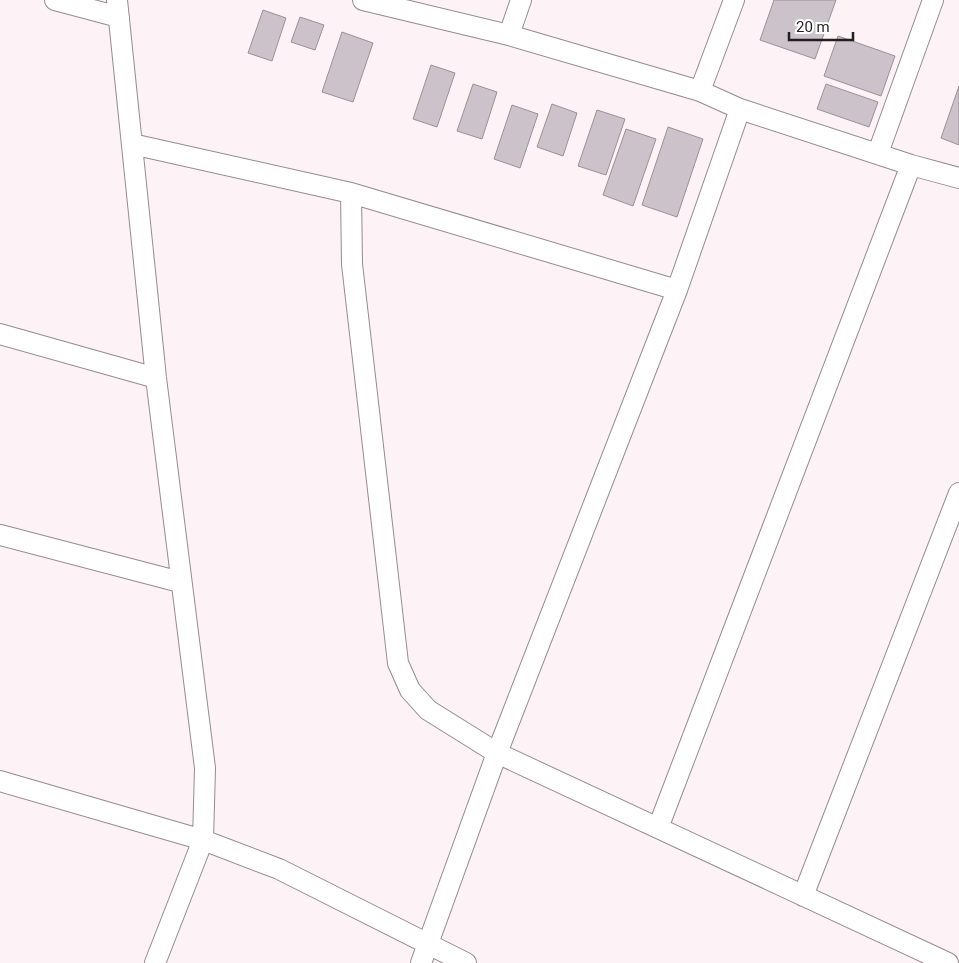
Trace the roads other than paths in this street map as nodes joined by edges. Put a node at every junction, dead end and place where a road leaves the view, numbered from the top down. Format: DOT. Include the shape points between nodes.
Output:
graph roads {
  1 [pos="55,0"];
  2 [pos="362,0"];
  3 [pos="521,0"];
  4 [pos="734,0"];
  5 [pos="933,0"];
  6 [pos="118,8"];
  7 [pos="509,34"];
  8 [pos="700,91"];
  9 [pos="740,109"];
  10 [pos="132,144"];
  11 [pos="878,153"];
  12 [pos="911,165"];
  13 [pos="959,178"];
  14 [pos="350,193"];
  15 [pos="677,290"];
  16 [pos="0,334"];
  17 [pos="156,378"];
  18 [pos="959,493"];
  19 [pos="0,535"];
  20 [pos="180,582"];
  21 [pos="497,753"];
  22 [pos="0,781"];
  23 [pos="658,828"];
  24 [pos="203,840"];
  25 [pos="803,896"];
  26 [pos="424,954"];
  27 [pos="154,963"];
  28 [pos="466,963"];
  29 [pos="948,963"];
  1 -- 6 [label="street"];
  2 -- 7 [label="street"];
  3 -- 7 [label="street"];
  4 -- 8 [label="street"];
  5 -- 11 [label="street"];
  6 -- 10 [label="street"];
  7 -- 8 [label="street"];
  8 -- 9 [label="street"];
  9 -- 11 [label="street"];
  9 -- 15 [label="street"];
  10 -- 14 [label="street"];
  10 -- 17 [label="street"];
  11 -- 12 [label="street"];
  12 -- 13 [label="street"];
  12 -- 23 [label="street"];
  14 -- 15 [label="street"];
  14 -- 21 [label="street" via="352,264 398,663 410,690 428,710"];
  15 -- 21 [label="street"];
  16 -- 17 [label="street"];
  17 -- 20 [label="street"];
  18 -- 25 [label="street"];
  19 -- 20 [label="street"];
  20 -- 24 [label="street" via="205,768"];
  21 -- 23 [label="street"];
  21 -- 26 [label="street"];
  22 -- 24 [label="street"];
  23 -- 25 [label="street"];
  24 -- 26 [label="street" via="279,869"];
  24 -- 27 [label="street"];
  25 -- 29 [label="street"];
  26 -- 28 [label="street"];
}
